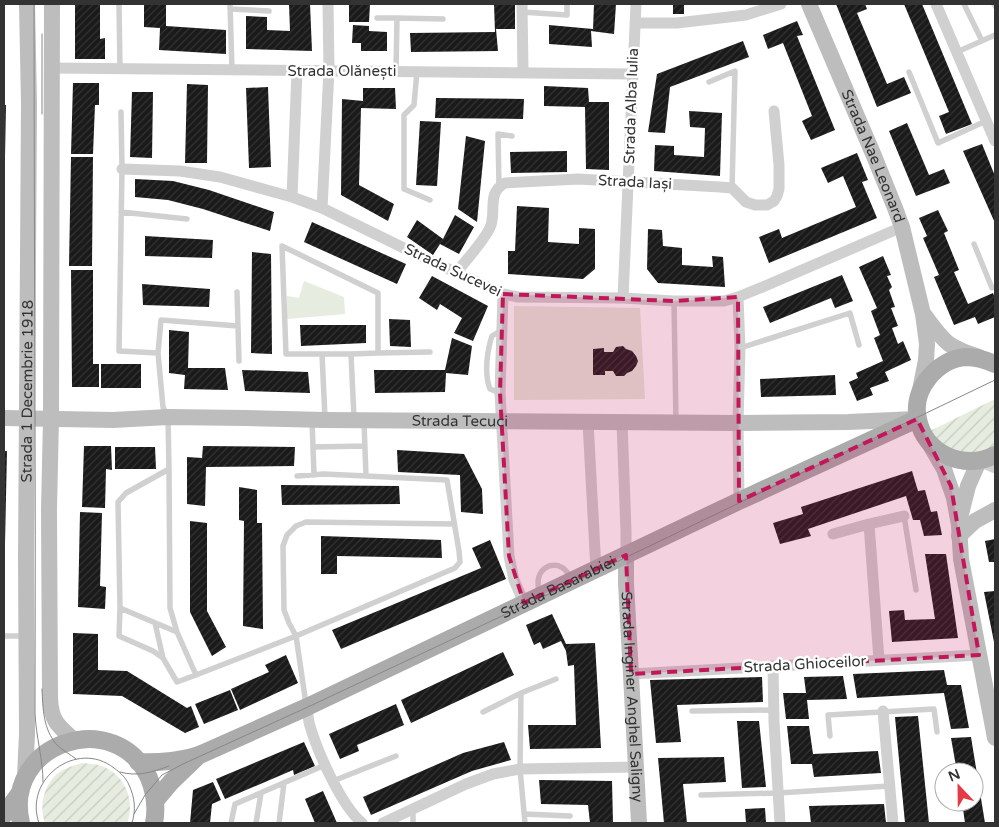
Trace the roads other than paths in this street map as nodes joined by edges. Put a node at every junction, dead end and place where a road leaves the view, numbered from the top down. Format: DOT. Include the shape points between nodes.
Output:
graph roads {
  1 [pos="27,4"];
  2 [pos="52,4"];
  3 [pos="119,4"];
  4 [pos="328,4"];
  5 [pos="567,4"];
  6 [pos="636,4"];
  7 [pos="781,4"];
  8 [pos="809,4"];
  9 [pos="936,4"];
  10 [pos="964,4"];
  11 [pos="230,7"];
  12 [pos="522,8"];
  13 [pos="270,11"];
  14 [pos="377,18"];
  15 [pos="397,18"];
  16 [pos="443,19"];
  17 [pos="635,23"];
  18 [pos="995,35"];
  19 [pos="982,41"];
  20 [pos="957,52"];
  21 [pos="52,68"];
  22 [pos="120,69"];
  23 [pos="232,70"];
  24 [pos="297,70"];
  25 [pos="329,70"];
  26 [pos="396,71"];
  27 [pos="417,71"];
  28 [pos="522,72"];
  29 [pos="909,72"];
  30 [pos="632,74"];
  31 [pos="709,82"];
  32 [pos="774,111"];
  33 [pos="122,112"];
  34 [pos="986,121"];
  35 [pos="512,136"];
  36 [pos="995,141"];
  37 [pos="122,169"];
  38 [pos="629,181"];
  39 [pos="499,186"];
  40 [pos="732,188"];
  41 [pos="292,197"];
  42 [pos="430,200"];
  43 [pos="322,208"];
  44 [pos="122,212"];
  45 [pos="188,219"];
  46 [pos="902,227"];
  47 [pos="974,244"];
  48 [pos="456,272"];
  49 [pos="995,287"];
  50 [pos="237,292"];
  51 [pos="503,294"];
  52 [pos="738,297"];
  53 [pos="623,298"];
  54 [pos="674,301"];
  55 [pos="924,314"];
  56 [pos="238,326"];
  57 [pos="859,345"];
  58 [pos="740,348"];
  59 [pos="158,352"];
  60 [pos="430,352"];
  61 [pos="378,353"];
  62 [pos="322,354"];
  63 [pos="351,354"];
  64 [pos="239,361"];
  65 [pos="988,361"];
  66 [pos="919,395"];
  67 [pos="4,418"];
  68 [pos="27,418"];
  69 [pos="168,418"];
  70 [pos="51,419"];
  71 [pos="917,419"];
  72 [pos="318,420"];
  73 [pos="359,420"];
  74 [pos="502,420"];
  75 [pos="588,422"];
  76 [pos="622,422"];
  77 [pos="676,422"];
  78 [pos="738,423"];
  79 [pos="930,445"];
  80 [pos="365,446"];
  81 [pos="313,447"];
  82 [pos="987,458"];
  83 [pos="995,468"];
  84 [pos="169,469"];
  85 [pos="314,475"];
  86 [pos="297,476"];
  87 [pos="366,476"];
  88 [pos="739,501"];
  89 [pos="995,510"];
  90 [pos="904,516"];
  91 [pos="454,524"];
  92 [pos="869,524"];
  93 [pos="959,531"];
  94 [pos="833,534"];
  95 [pos="626,555"];
  96 [pos="596,570"];
  97 [pos="916,590"];
  98 [pos="532,600"];
  99 [pos="120,608"];
  100 [pos="155,623"];
  101 [pos="177,632"];
  102 [pos="4,636"];
  103 [pos="26,636"];
  104 [pos="296,636"];
  105 [pos="979,655"];
  106 [pos="163,658"];
  107 [pos="879,660"];
  108 [pos="773,666"];
  109 [pos="631,674"];
  110 [pos="196,675"];
  111 [pos="556,678"];
  112 [pos="521,693"];
  113 [pos="307,706"];
  114 [pos="773,710"];
  115 [pos="692,711"];
  116 [pos="883,711"];
  117 [pos="483,712"];
  118 [pos="937,732"];
  119 [pos="830,736"];
  120 [pos="995,738"];
  121 [pos="74,740"];
  122 [pos="198,756"];
  123 [pos="396,756"];
  124 [pos="138,762"];
  125 [pos="325,765"];
  126 [pos="636,767"];
  127 [pos="520,769"];
  128 [pos="25,777"];
  129 [pos="333,781"];
  130 [pos="284,783"];
  131 [pos="889,786"];
  132 [pos="261,793"];
  133 [pos="778,793"];
  134 [pos="19,794"];
  135 [pos="701,794"];
  136 [pos="413,809"];
  137 [pos="4,814"];
  138 [pos="524,814"];
  139 [pos="155,816"];
  140 [pos="570,816"];
  141 [pos="21,823"];
  142 [pos="232,823"];
  143 [pos="256,823"];
  144 [pos="278,823"];
  145 [pos="362,823"];
  146 [pos="383,823"];
  147 [pos="413,823"];
  148 [pos="525,823"];
  149 [pos="639,823"];
  150 [pos="780,823"];
  151 [pos="893,823"];
  1 -- 68 [label="main road, Strada 1 Decembrie 1918"];
  2 -- 21 [label="main road, Strada 1 Decembrie 1918"];
  3 -- 22 [label="lane"];
  4 -- 25 [label="street"];
  5 -- 12 [label="lane" via="567,15"];
  6 -- 17 [label="street, Strada Alba Iulia"];
  7 -- 17 [label="street" via="746,15 677,23"];
  8 -- 46 [label="main road, Strada Nae Leonard"];
  9 -- 20 [label="street"];
  10 -- 19 [label="lane"];
  11 -- 13 [label="lane"];
  11 -- 23 [label="lane"];
  12 -- 28 [label="street"];
  14 -- 15 [label="lane"];
  15 -- 16 [label="lane"];
  15 -- 26 [label="lane"];
  17 -- 30 [label="street, Strada Alba Iulia"];
  18 -- 19 [label="lane"];
  19 -- 20 [label="lane"];
  20 -- 34 [label="street"];
  21 -- 22 [label="street, Strada Olănești"];
  21 -- 70 [label="main road, Strada 1 Decembrie 1918"];
  22 -- 23 [label="street, Strada Olănești"];
  23 -- 24 [label="street, Strada Olănești"];
  24 -- 25 [label="street, Strada Olănești"];
  24 -- 41 [label="street"];
  25 -- 26 [label="street, Strada Olănești"];
  25 -- 43 [label="street"];
  26 -- 27 [label="street, Strada Olănești"];
  27 -- 28 [label="street, Strada Olănești"];
  27 -- 42 [label="lane" via="414,105 404,115 404,189"];
  28 -- 30 [label="street, Strada Olănești"];
  29 -- 34 [label="lane" via="938,142"];
  30 -- 38 [label="street, Strada Alba Iulia"];
  31 -- 40 [label="lane" via="735,71"];
  32 -- 40 [label="street" via="777,196 768,205 755,205 746,202"];
  33 -- 37 [label="lane"];
  34 -- 36 [label="street"];
  35 -- 39 [label="lane" via="498,134"];
  37 -- 41 [label="street, Strada Sucevei" via="180,171 220,177"];
  37 -- 44 [label="lane"];
  38 -- 39 [label="street, Strada Iași" via="578,179"];
  38 -- 40 [label="street, Strada Iași"];
  38 -- 53 [label="street, Strada Alba Iulia"];
  39 -- 48 [label="street" via="493,197 491,225"];
  41 -- 43 [label="street, Strada Sucevei"];
  43 -- 48 [label="street, Strada Sucevei"];
  44 -- 45 [label="lane"];
  44 -- 59 [label="lane" via="119,351"];
  46 -- 52 [label="street, Strada Sucevei"];
  46 -- 55 [label="main road, Strada Nae Leonard"];
  47 -- 49 [label="lane" via="992,288"];
  48 -- 51 [label="street, Strada Sucevei"];
  50 -- 56 [label="lane"];
  51 -- 53 [label="street, Strada Sucevei" via="518,298"];
  51 -- 74 [label="street"];
  52 -- 54 [label="street, Strada Sucevei" via="724,301"];
  52 -- 58 [label="street"];
  53 -- 54 [label="street, Strada Sucevei"];
  54 -- 77 [label="lane"];
  55 -- 65 [label="main road, Strada Nae Leonard" via="949,344"];
  55 -- 66 [label="main road, Strada Nae Leonard" via="927,352"];
  56 -- 59 [label="lane" via="161,320"];
  56 -- 64 [label="lane"];
  57 -- 58 [label="lane" via="850,313"];
  58 -- 78 [label="street"];
  59 -- 69 [label="lane" via="163,407"];
  60 -- 61 [label="lane"];
  61 -- 62 [label="lane" via="378,293 282,246 286,354"];
  61 -- 63 [label="lane"];
  62 -- 63 [label="lane"];
  62 -- 72 [label="lane"];
  63 -- 73 [label="lane"];
  65 -- 66 [label="main road" via="966,357 950,361 926,380"];
  66 -- 71 [label="main road"];
  67 -- 68 [label="main road, Strada Tecuci"];
  68 -- 70 [label="main road, Strada Tecuci"];
  68 -- 103 [label="main road, Strada 1 Decembrie 1918"];
  69 -- 70 [label="main road, Strada Tecuci"];
  69 -- 72 [label="main road, Strada Tecuci"];
  69 -- 84 [label="lane"];
  70 -- 121 [label="main road, Strada 1 Decembrie 1918" via="50,706 54,720"];
  71 -- 78 [label="main road, Strada Tecuci"];
  71 -- 79 [label="main road"];
  71 -- 88 [label="main road, Strada Basarabiei"];
  72 -- 73 [label="main road, Strada Tecuci"];
  72 -- 81 [label="lane"];
  73 -- 74 [label="main road, Strada Tecuci"];
  73 -- 80 [label="lane"];
  74 -- 75 [label="main road, Strada Tecuci"];
  74 -- 98 [label="street" via="509,556 514,580"];
  75 -- 76 [label="main road, Strada Tecuci"];
  75 -- 96 [label="street"];
  76 -- 77 [label="main road, Strada Tecuci"];
  76 -- 95 [label="street, Strada Inginer Anghel Saligny"];
  77 -- 78 [label="main road, Strada Tecuci"];
  78 -- 88 [label="street"];
  79 -- 82 [label="main road" via="952,459"];
  79 -- 93 [label="main road" via="948,478"];
  80 -- 81 [label="lane"];
  80 -- 87 [label="lane"];
  81 -- 85 [label="lane"];
  82 -- 83 [label="street"];
  82 -- 93 [label="main road" via="968,486"];
  84 -- 99 [label="lane" via="126,493 118,502"];
  84 -- 101 [label="lane" via="170,608"];
  85 -- 86 [label="lane"];
  85 -- 87 [label="lane"];
  87 -- 91 [label="lane" via="447,480"];
  88 -- 95 [label="main road, Strada Basarabiei"];
  89 -- 93 [label="main road"];
  90 -- 92 [label="street"];
  90 -- 97 [label="lane"];
  91 -- 104 [label="lane" via="460,556 455,568"];
  91 -- 104 [label="lane" via="306,522 296,526 287,535 283,546 284,610"];
  92 -- 94 [label="street"];
  92 -- 107 [label="street"];
  93 -- 105 [label="main road"];
  95 -- 96 [label="main road, Strada Basarabiei"];
  95 -- 109 [label="main road, Strada Inginer Anghel Saligny"];
  96 -- 98 [label="main road, Strada Basarabiei"];
  98 -- 113 [label="main road, Strada Basarabiei"];
  99 -- 100 [label="lane"];
  99 -- 106 [label="lane" via="119,636"];
  100 -- 101 [label="lane"];
  100 -- 106 [label="lane"];
  101 -- 110 [label="lane"];
  102 -- 103 [label="lane"];
  103 -- 128 [label="main road, Strada 1 Decembrie 1918"];
  104 -- 110 [label="lane"];
  104 -- 113 [label="lane"];
  105 -- 107 [label="street, Strada Ghioceilor"];
  105 -- 120 [label="main road"];
  106 -- 110 [label="lane" via="177,682"];
  107 -- 108 [label="street, Strada Ghioceilor"];
  108 -- 109 [label="street, Strada Ghioceilor"];
  108 -- 114 [label="street"];
  109 -- 126 [label="main road, Strada Inginer Anghel Saligny"];
  111 -- 112 [label="lane"];
  112 -- 117 [label="lane"];
  112 -- 127 [label="lane"];
  113 -- 122 [label="main road, Strada Basarabiei"];
  113 -- 125 [label="street" via="310,725"];
  114 -- 115 [label="lane"];
  114 -- 133 [label="street"];
  116 -- 118 [label="lane" via="934,709"];
  116 -- 119 [label="lane" via="828,715"];
  116 -- 131 [label="street"];
  121 -- 124 [label="main road" via="88,739 116,745"];
  121 -- 128 [label="main road" via="41,757"];
  122 -- 124 [label="main road, Strada Basarabiei"];
  122 -- 139 [label="main road, Strada Basarabiei" via="171,782"];
  123 -- 129 [label="lane"];
  124 -- 139 [label="main road" via="153,787"];
  125 -- 129 [label="street"];
  125 -- 130 [label="lane"];
  126 -- 127 [label="street"];
  126 -- 149 [label="main road, Strada Inginer Anghel Saligny"];
  127 -- 136 [label="street" via="466,784"];
  127 -- 138 [label="lane"];
  128 -- 134 [label="main road"];
  129 -- 145 [label="street"];
  130 -- 132 [label="lane"];
  130 -- 144 [label="lane"];
  131 -- 133 [label="lane"];
  131 -- 151 [label="street"];
  132 -- 142 [label="lane" via="235,804"];
  132 -- 143 [label="lane"];
  133 -- 135 [label="lane"];
  133 -- 150 [label="street"];
  134 -- 137 [label="main road"];
  134 -- 141 [label="main road"];
  136 -- 146 [label="street"];
  136 -- 147 [label="lane"];
  138 -- 140 [label="lane"];
  138 -- 148 [label="lane"];
}
